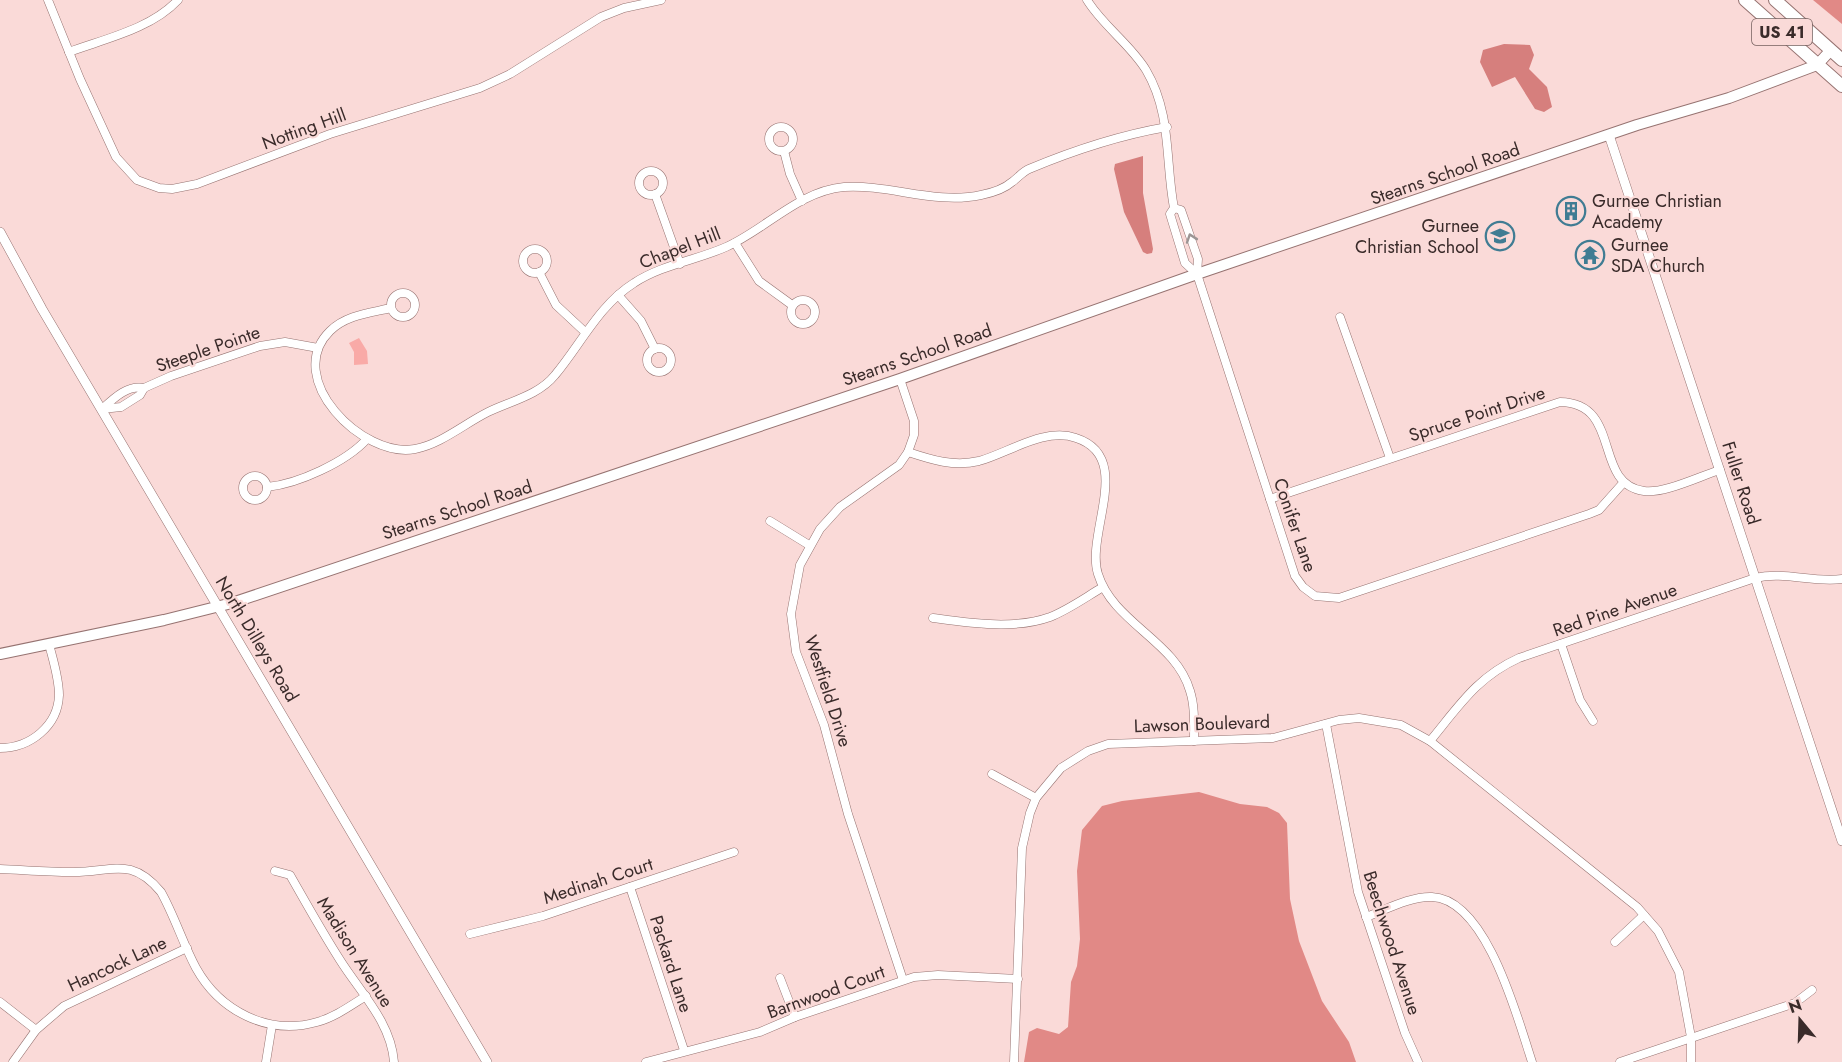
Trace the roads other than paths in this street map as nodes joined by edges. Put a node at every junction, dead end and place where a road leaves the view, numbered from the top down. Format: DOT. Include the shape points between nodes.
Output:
graph roads {
  1 [pos="48,0"];
  2 [pos="178,0"];
  3 [pos="661,0"];
  4 [pos="1087,0"];
  5 [pos="1745,0"];
  6 [pos="1775,0"];
  7 [pos="1831,50"];
  8 [pos="69,52"];
  9 [pos="1842,60"];
  10 [pos="1817,65"];
  11 [pos="1842,86"];
  12 [pos="1167,127"];
  13 [pos="1609,135"];
  14 [pos="784,151"];
  15 [pos="655,194"];
  16 [pos="802,201"];
  17 [pos="1174,208"];
  18 [pos="0,232"];
  19 [pos="735,243"];
  20 [pos="680,264"];
  21 [pos="539,272"];
  22 [pos="1197,274"];
  23 [pos="618,295"];
  24 [pos="792,305"];
  25 [pos="391,308"];
  26 [pos="1340,317"];
  27 [pos="585,332"];
  28 [pos="318,348"];
  29 [pos="655,349"];
  30 [pos="900,379"];
  31 [pos="102,409"];
  32 [pos="367,439"];
  33 [pos="908,452"];
  34 [pos="1390,458"];
  35 [pos="1720,470"];
  36 [pos="1624,482"];
  37 [pos="267,487"];
  38 [pos="1270,499"];
  39 [pos="770,521"];
  40 [pos="809,545"];
  41 [pos="1755,578"];
  42 [pos="1842,579"];
  43 [pos="1103,587"];
  44 [pos="218,607"];
  45 [pos="933,618"];
  46 [pos="49,644"];
  47 [pos="1561,644"];
  48 [pos="0,654"];
  49 [pos="1593,721"];
  50 [pos="1326,724"];
  51 [pos="1194,741"];
  52 [pos="1430,741"];
  53 [pos="0,748"];
  54 [pos="992,774"];
  55 [pos="1036,798"];
  56 [pos="1842,842"];
  57 [pos="734,852"];
  58 [pos="0,869"];
  59 [pos="275,871"];
  60 [pos="630,887"];
  61 [pos="1644,915"];
  62 [pos="1366,917"];
  63 [pos="470,934"];
  64 [pos="1615,942"];
  65 [pos="187,948"];
  66 [pos="780,978"];
  67 [pos="1018,978"];
  68 [pos="903,980"];
  69 [pos="1812,990"];
  70 [pos="366,996"];
  71 [pos="0,1002"];
  72 [pos="795,1017"];
  73 [pos="272,1025"];
  74 [pos="36,1030"];
  75 [pos="1691,1037"];
  76 [pos="684,1050"];
  77 [pos="13,1062"];
  78 [pos="266,1062"];
  79 [pos="394,1062"];
  80 [pos="487,1062"];
  81 [pos="646,1062"];
  82 [pos="1014,1062"];
  83 [pos="1418,1062"];
  84 [pos="1532,1062"];
  85 [pos="1620,1062"];
  86 [pos="1691,1062"];
  1 -- 8 [label="street, Notting Hill"];
  2 -- 8 [label="street" via="147,22"];
  3 -- 8 [label="street, Notting Hill" via="601,17 510,74 480,88 330,134 197,184 172,189 146,184 121,165"];
  4 -- 12 [label="street" via="1145,69"];
  5 -- 10 [label="highway, US 41"];
  6 -- 7 [label="highway, US 41"];
  7 -- 9 [label="highway, US 41"];
  7 -- 10 [label="main road, Stearns School Road"];
  10 -- 11 [label="highway, US 41"];
  10 -- 13 [label="main road, Stearns School Road" via="1729,98"];
  12 -- 16 [label="street, Chapel Hill" via="1135,133 1033,168 1009,185 981,195 946,196 846,187"];
  12 -- 17 [label="street"];
  13 -- 22 [label="main road, Stearns School Road"];
  13 -- 35 [label="street, Fuller Road"];
  14 -- 16 [label="street"];
  15 -- 20 [label="street"];
  16 -- 19 [label="street, Chapel Hill"];
  22 -- 17 [label="street, one-way" via="1197,255 1181,210"];
  17 -- 22 [label="street" via="1170,214 1185,263"];
  18 -- 31 [label="street, North Dilleys Road"];
  19 -- 20 [label="street, Chapel Hill"];
  19 -- 24 [label="street" via="759,281"];
  20 -- 23 [label="street, Chapel Hill" via="642,278"];
  21 -- 27 [label="street" via="556,305"];
  22 -- 30 [label="main road, Stearns School Road"];
  22 -- 38 [label="street, Conifer Lane"];
  23 -- 27 [label="street, Chapel Hill"];
  23 -- 29 [label="street" via="640,321"];
  25 -- 28 [label="street" via="343,321 328,332"];
  26 -- 34 [label="street"];
  27 -- 32 [label="street, Chapel Hill" via="545,385 433,443 401,450"];
  28 -- 31 [label="street, Steeple Pointe" via="285,342 260,346 144,388 135,386"];
  28 -- 32 [label="street, Chapel Hill" via="316,373 321,394"];
  30 -- 33 [label="street" via="914,422"];
  30 -- 44 [label="main road, Stearns School Road"];
  31 -- 44 [label="street, North Dilleys Road"];
  32 -- 37 [label="street" via="337,464"];
  33 -- 40 [label="street, Westfield Drive" via="899,465 840,507"];
  33 -- 43 [label="street" via="933,461 960,464 1059,435 1086,442 1099,456 1105,471 1096,557"];
  34 -- 36 [label="street, Spruce Point Drive" via="1570,402 1584,407 1596,419 1613,466"];
  34 -- 38 [label="street, Spruce Point Drive"];
  35 -- 36 [label="street" via="1656,491 1644,491"];
  35 -- 41 [label="street, Fuller Road"];
  36 -- 38 [label="street, Conifer Lane" via="1599,510 1589,514 1330,599 1315,596 1298,582"];
  39 -- 40 [label="street"];
  40 -- 68 [label="street, Westfield Drive" via="792,599 796,652 824,725 848,814"];
  41 -- 42 [label="street, Red Pine Avenue" via="1772,574 1812,581"];
  41 -- 47 [label="street, Red Pine Avenue"];
  41 -- 56 [label="street, Fuller Road"];
  43 -- 45 [label="street" via="1050,617 1029,622"];
  43 -- 51 [label="street" via="1180,668 1191,692"];
  44 -- 46 [label="main road, Stearns School Road"];
  44 -- 80 [label="street, North Dilleys Road"];
  46 -- 48 [label="main road, Stearns School Road"];
  46 -- 53 [label="street" via="59,693 53,716 34,739"];
  47 -- 49 [label="street" via="1580,700"];
  47 -- 52 [label="street, Red Pine Avenue" via="1497,668 1476,684"];
  50 -- 51 [label="street, Lawson Boulevard" via="1273,738"];
  50 -- 52 [label="street, Lawson Boulevard" via="1359,718 1383,720"];
  50 -- 62 [label="street, Beechwood Avenue" via="1354,878"];
  51 -- 55 [label="street, Lawson Boulevard" via="1124,742 1088,751 1061,768"];
  52 -- 61 [label="street, Lawson Boulevard"];
  54 -- 55 [label="street"];
  55 -- 67 [label="street, Lawson Boulevard" via="1023,841"];
  57 -- 60 [label="street, Medinah Court"];
  58 -- 65 [label="street" via="74,872 116,867 137,872 161,892"];
  59 -- 70 [label="street, Madison Avenue" via="290,875 341,962"];
  60 -- 63 [label="street, Medinah Court"];
  60 -- 76 [label="street, Packard Lane"];
  61 -- 64 [label="street"];
  61 -- 75 [label="street, Lawson Boulevard" via="1658,931 1676,965"];
  62 -- 83 [label="street, Beechwood Avenue"];
  62 -- 84 [label="street" via="1424,897 1447,901 1461,911 1487,942 1499,965"];
  65 -- 73 [label="street" via="207,986 223,1002 245,1016"];
  65 -- 74 [label="street, Hancock Lane" via="81,996 56,1011"];
  66 -- 72 [label="street"];
  67 -- 68 [label="street, Barnwood Court" via="938,975"];
  67 -- 82 [label="street, Lawson Boulevard"];
  68 -- 72 [label="street, Barnwood Court"];
  69 -- 75 [label="street" via="1794,1004"];
  70 -- 73 [label="street" via="316,1022"];
  70 -- 79 [label="street, Madison Avenue" via="387,1033"];
  71 -- 74 [label="street"];
  72 -- 76 [label="street, Barnwood Court" via="760,1032"];
  73 -- 78 [label="street"];
  74 -- 77 [label="street, Hancock Lane"];
  75 -- 85 [label="street"];
  75 -- 86 [label="street, Lawson Boulevard"];
  76 -- 81 [label="street, Barnwood Court"];
}
